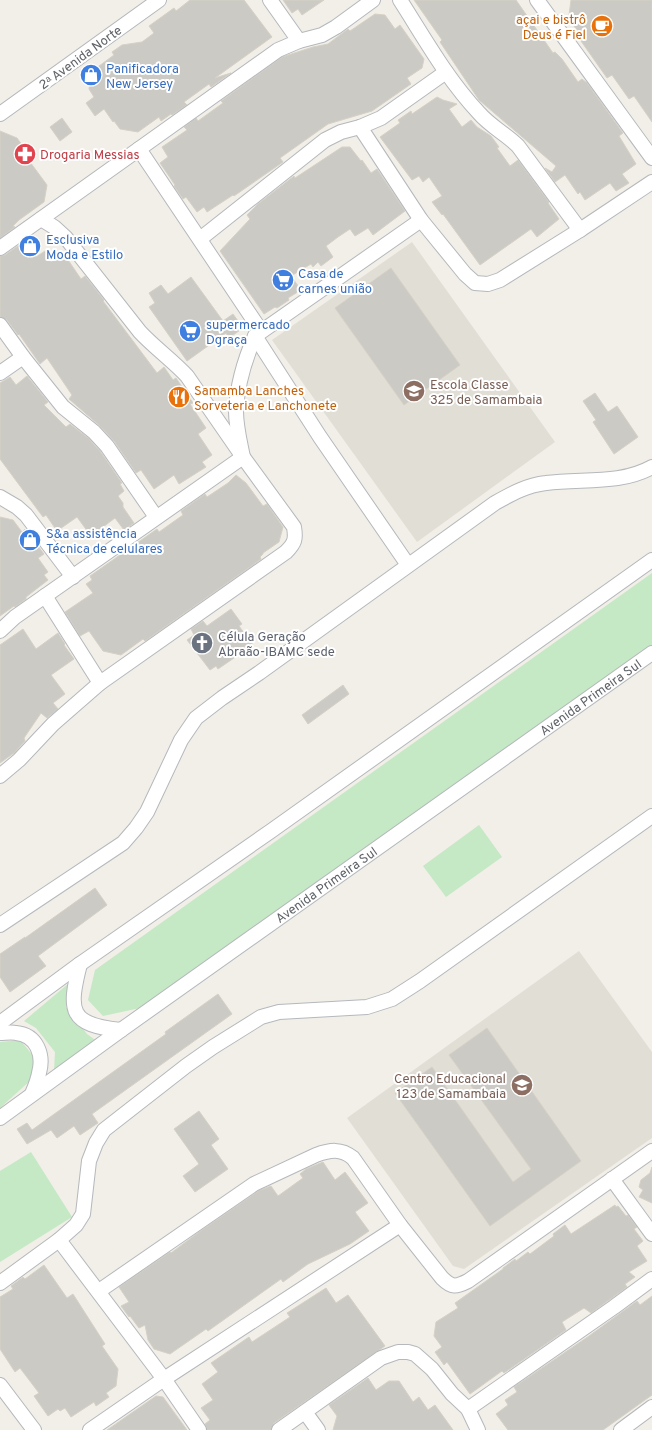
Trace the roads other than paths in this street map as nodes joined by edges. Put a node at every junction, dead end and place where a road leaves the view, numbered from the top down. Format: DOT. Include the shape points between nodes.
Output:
graph roads {
  1 [pos="159,0"];
  2 [pos="270,0"];
  3 [pos="373,0"];
  4 [pos="400,0"];
  5 [pos="542,2"];
  6 [pos="299,41"];
  7 [pos="446,72"];
  8 [pos="0,114"];
  9 [pos="360,127"];
  10 [pos="139,149"];
  11 [pos="652,158"];
  12 [pos="652,182"];
  13 [pos="41,219"];
  14 [pos="421,220"];
  15 [pos="580,230"];
  16 [pos="200,238"];
  17 [pos="0,248"];
  18 [pos="0,325"];
  19 [pos="258,334"];
  20 [pos="23,357"];
  21 [pos="0,373"];
  22 [pos="243,457"];
  23 [pos="652,467"];
  24 [pos="0,498"];
  25 [pos="156,517"];
  26 [pos="652,560"];
  27 [pos="408,565"];
  28 [pos="73,577"];
  29 [pos="45,596"];
  30 [pos="0,631"];
  31 [pos="652,653"];
  32 [pos="100,684"];
  33 [pos="0,776"];
  34 [pos="652,816"];
  35 [pos="0,925"];
  36 [pos="80,964"];
  37 [pos="0,1023"];
  38 [pos="121,1030"];
  39 [pos="0,1033"];
  40 [pos="32,1094"];
  41 [pos="0,1118"];
  42 [pos="652,1151"];
  43 [pos="612,1178"];
  44 [pos="400,1225"];
  45 [pos="652,1234"];
  46 [pos="60,1240"];
  47 [pos="652,1279"];
  48 [pos="0,1283"];
  49 [pos="99,1291"];
  50 [pos="164,1378"];
  51 [pos="0,1385"];
  52 [pos="652,1407"];
  53 [pos="468,1409"];
  54 [pos="305,1412"];
  55 [pos="627,1428"];
  56 [pos="34,1430"];
  57 [pos="90,1430"];
  58 [pos="199,1430"];
  59 [pos="279,1430"];
  60 [pos="318,1430"];
  61 [pos="478,1430"];
  1 -- 8 [label="street, 2ᵃ Avenida Norte"];
  2 -- 6 [label="street"];
  3 -- 6 [label="street" via="322,35"];
  4 -- 7 [label="street"];
  5 -- 11 [label="street"];
  6 -- 10 [label="street" via="261,61"];
  7 -- 9 [label="street" via="381,118"];
  7 -- 15 [label="street" via="479,113 518,146"];
  9 -- 14 [label="street"];
  9 -- 16 [label="street" via="325,140"];
  10 -- 13 [label="street"];
  10 -- 16 [label="street"];
  12 -- 15 [label="street"];
  13 -- 17 [label="street"];
  13 -- 22 [label="street" via="66,238 140,332 187,376"];
  14 -- 15 [label="street" via="465,274 475,283 488,284 500,280"];
  14 -- 19 [label="street"];
  16 -- 19 [label="street"];
  18 -- 20 [label="street"];
  19 -- 22 [label="street" via="246,360 236,412"];
  19 -- 27 [label="street" via="320,437"];
  20 -- 21 [label="street"];
  20 -- 25 [label="street" via="63,407 107,446"];
  22 -- 25 [label="street"];
  22 -- 32 [label="street" via="294,527 296,537 293,545"];
  23 -- 27 [label="street" via="630,476 546,483 521,489 495,503"];
  24 -- 28 [label="street" via="26,515"];
  25 -- 28 [label="street"];
  26 -- 36 [label="street"];
  27 -- 35 [label="street" via="196,718 181,740 147,812 123,843"];
  28 -- 29 [label="street"];
  29 -- 30 [label="street"];
  29 -- 32 [label="street"];
  31 -- 38 [label="street, Avenida Primeira Sul"];
  32 -- 33 [label="street" via="52,724 19,760"];
  34 -- 46 [label="street" via="392,999 367,1006 279,1012 261,1017 192,1062 104,1130 89,1161 83,1214 76,1226"];
  36 -- 37 [label="street"];
  36 -- 38 [label="street" via="74,989 74,1005 78,1016 88,1024"];
  38 -- 40 [label="street, Avenida Primeira Sul"];
  39 -- 40 [label="street" via="17,1033 29,1037 37,1045 41,1059 40,1072"];
  40 -- 41 [label="street, Avenida Primeira Sul"];
  42 -- 43 [label="street"];
  43 -- 44 [label="street" via="468,1281 453,1286 447,1284"];
  43 -- 45 [label="street"];
  44 -- 49 [label="street" via="353,1158 337,1150 326,1151 254,1184"];
  44 -- 50 [label="street"];
  46 -- 48 [label="street"];
  46 -- 49 [label="street"];
  47 -- 53 [label="street"];
  49 -- 50 [label="street"];
  50 -- 57 [label="street"];
  50 -- 58 [label="street"];
  51 -- 56 [label="street"];
  52 -- 55 [label="street"];
  53 -- 54 [label="street" via="432,1369 415,1354 403,1351 381,1358"];
  53 -- 61 [label="street"];
  54 -- 59 [label="street"];
  54 -- 60 [label="street"];
}
